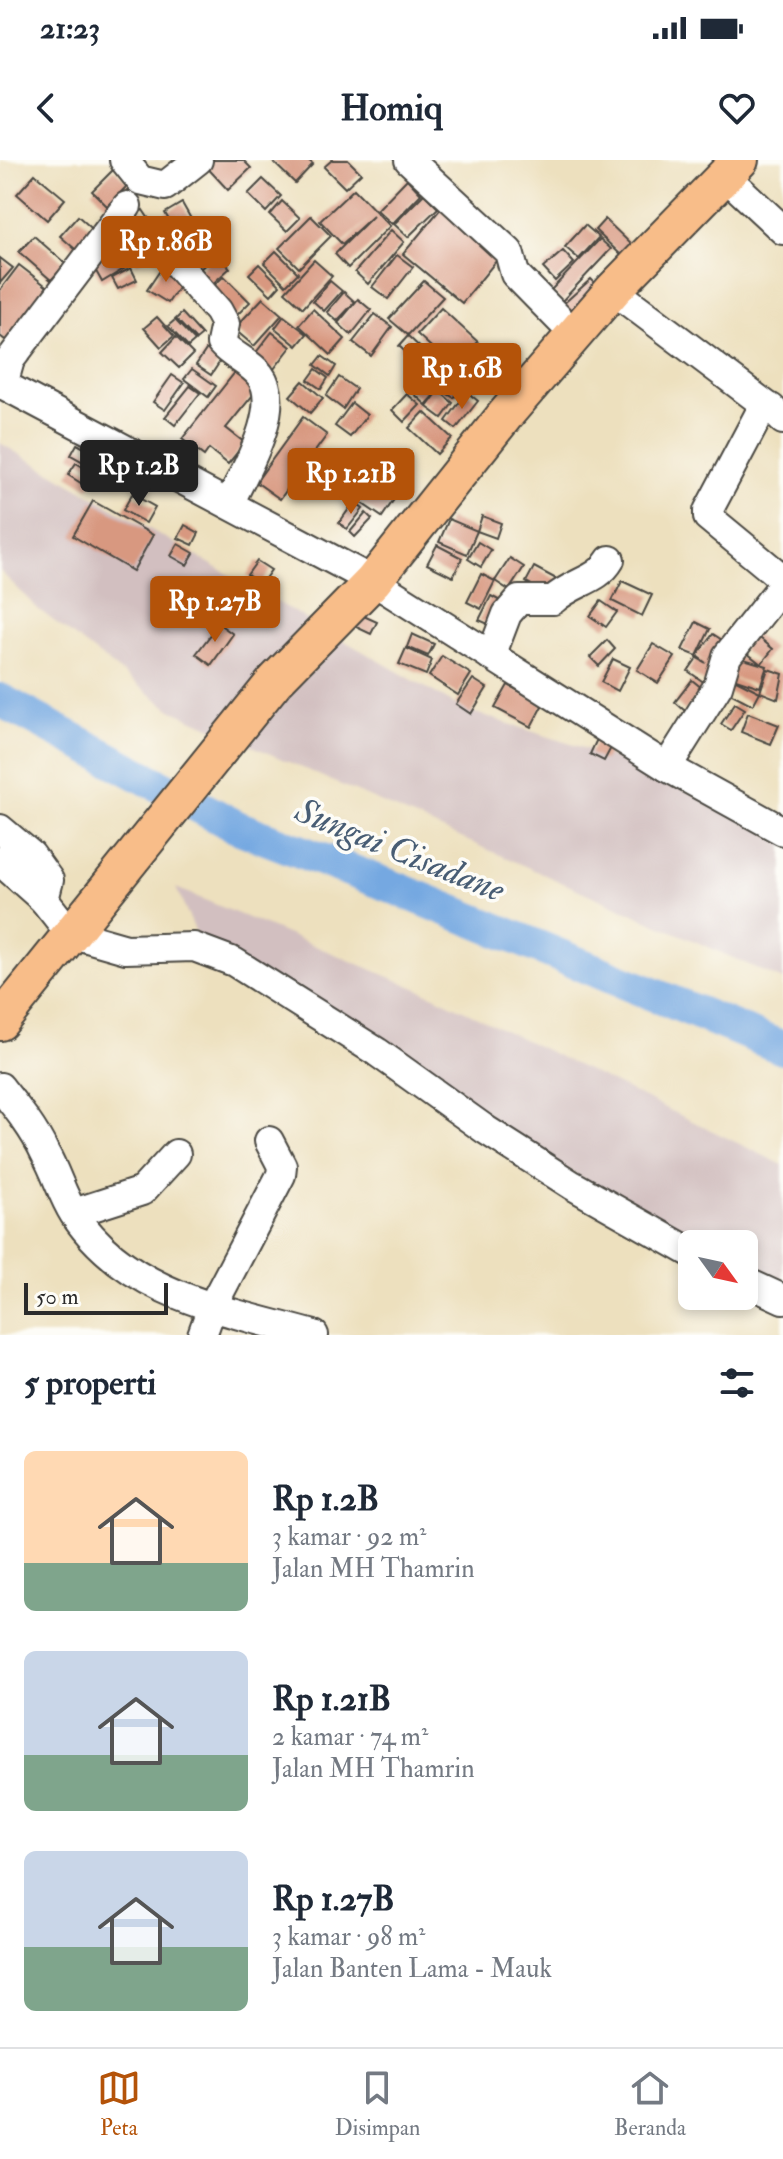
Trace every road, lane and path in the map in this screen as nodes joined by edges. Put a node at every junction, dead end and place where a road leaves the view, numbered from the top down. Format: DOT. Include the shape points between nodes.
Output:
graph roads {
  1 [pos="124,160"];
  2 [pos="198,160"];
  3 [pos="409,160"];
  4 [pos="732,167"];
  5 [pos="127,206"];
  6 [pos="783,230"];
  7 [pos="177,264"];
  8 [pos="613,290"];
  9 [pos="575,335"];
  10 [pos="2,384"];
  11 [pos="775,413"];
  12 [pos="229,504"];
  13 [pos="610,560"];
  14 [pos="783,579"];
  15 [pos="373,581"];
  16 [pos="783,585"];
  17 [pos="491,656"];
  18 [pos="667,767"];
  19 [pos="0,829"];
  20 [pos="783,831"];
  21 [pos="0,861"];
  22 [pos="44,900"];
  23 [pos="80,921"];
  24 [pos="0,1022"];
  25 [pos="0,1087"];
  26 [pos="269,1141"];
  27 [pos="176,1154"];
  28 [pos="74,1213"];
  29 [pos="678,1245"];
  30 [pos="758,1287"];
  31 [pos="783,1299"];
  32 [pos="212,1307"];
  33 [pos="202,1335"];
  34 [pos="314,1335"];
  1 -- 2 [label="street" via="140,180 165,186"];
  3 -- 9 [label="street" via="509,252 515,274"];
  4 -- 6 [label="street"];
  4 -- 8 [label="main road"];
  5 -- 10 [label="street" via="10,360"];
  7 -- 12 [label="street" via="218,311 225,324 221,343 257,371 270,404"];
  8 -- 9 [label="main road"];
  8 -- 11 [label="street"];
  9 -- 15 [label="main road"];
  10 -- 12 [label="street"];
  11 -- 14 [label="street" via="762,409 708,517"];
  12 -- 15 [label="street"];
  13 -- 17 [label="street" via="603,572 566,587 553,600 519,600 507,614"];
  15 -- 17 [label="street"];
  15 -- 23 [label="main road" via="275,681"];
  16 -- 18 [label="street" via="727,656 718,686"];
  17 -- 18 [label="street"];
  18 -- 20 [label="street"];
  19 -- 22 [label="street" via="31,855 49,880"];
  21 -- 22 [label="street"];
  22 -- 23 [label="street"];
  23 -- 24 [label="main road"];
  23 -- 29 [label="street" via="126,949 194,947 234,962 572,1185"];
  25 -- 28 [label="street" via="45,1151"];
  26 -- 32 [label="street" via="281,1175"];
  27 -- 28 [label="street" via="142,1191"];
  28 -- 32 [label="street" via="94,1241 126,1268 162,1290"];
  30 -- 31 [label="street"];
  32 -- 33 [label="street"];
  32 -- 34 [label="street"];
}
